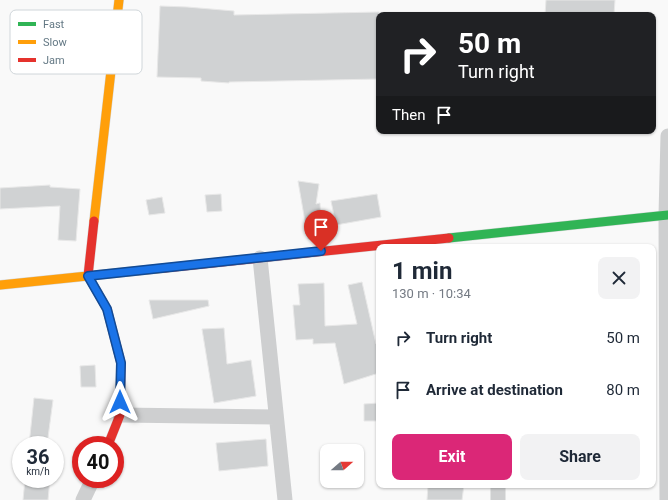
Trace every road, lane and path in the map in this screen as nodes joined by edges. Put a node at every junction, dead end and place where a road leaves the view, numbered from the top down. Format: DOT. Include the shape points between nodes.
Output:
graph roads {
  1 [pos="119,0"];
  2 [pos="118,10"];
  3 [pos="111,74"];
  4 [pos="668,136"];
  5 [pos="667,215"];
  6 [pos="491,240"];
  7 [pos="440,244"];
  8 [pos="376,249"];
  9 [pos="260,258"];
  10 [pos="88,276"];
  11 [pos="0,285"];
  12 [pos="120,415"];
  13 [pos="276,417"];
  14 [pos="660,435"];
  15 [pos="112,436"];
  16 [pos="89,488"];
  17 [pos="498,488"];
  18 [pos="83,500"];
  19 [pos="285,500"];
  20 [pos="498,500"];
  21 [pos="667,500"];
  1 -- 2 [label="street"];
  3 -- 10 [label="street"];
  4 -- 5 [label="street"];
  5 -- 6 [label="street"];
  5 -- 14 [label="street"];
  6 -- 7 [label="street"];
  8 -- 9 [label="street"];
  9 -- 10 [label="street"];
  9 -- 13 [label="street"];
  10 -- 11 [label="street"];
  10 -- 12 [label="street" via="107,309 121,363"];
  12 -- 13 [label="street"];
  12 -- 15 [label="street"];
  13 -- 19 [label="street"];
  14 -- 21 [label="street"];
  16 -- 18 [label="street"];
  17 -- 20 [label="street"];
}
